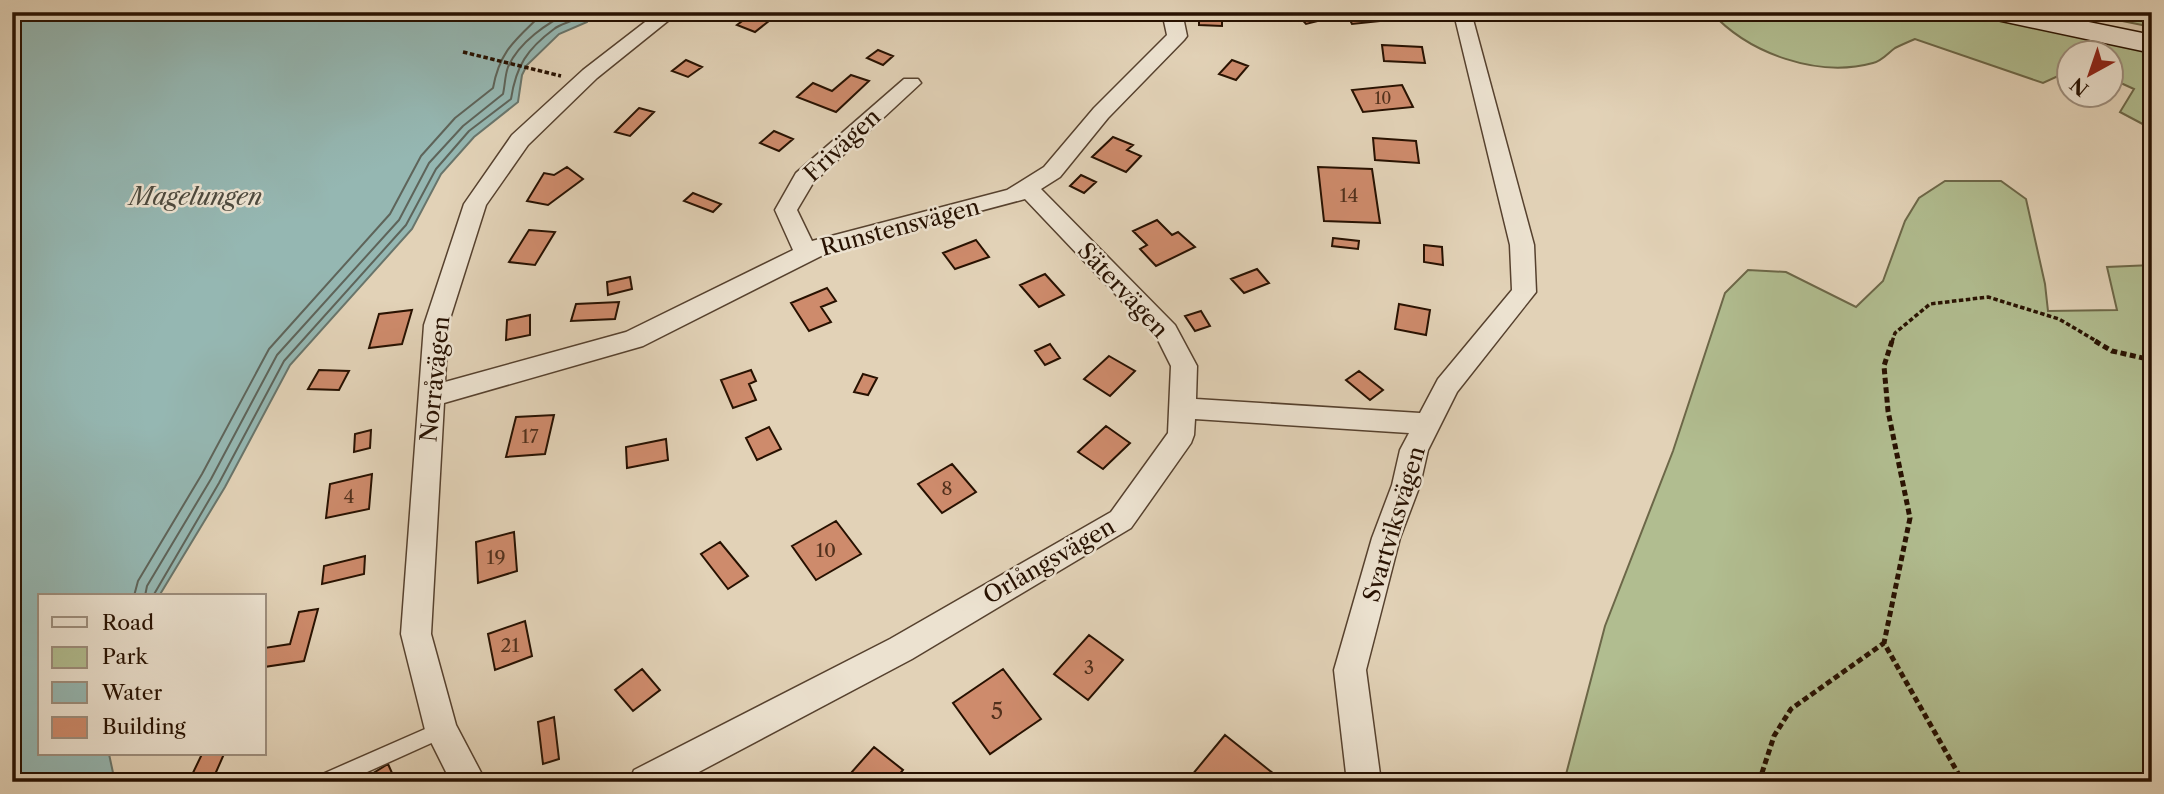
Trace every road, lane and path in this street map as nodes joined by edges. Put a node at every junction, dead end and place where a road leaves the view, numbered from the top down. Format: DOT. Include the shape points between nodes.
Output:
graph roads {
  1 [pos="670,12"];
  2 [pos="1172,12"];
  3 [pos="1461,12"];
  4 [pos="1997,12"];
  5 [pos="2152,44"];
  6 [pos="463,52"];
  7 [pos="556,75"];
  8 [pos="911,83"];
  9 [pos="1027,188"];
  10 [pos="806,254"];
  11 [pos="2152,360"];
  12 [pos="433,396"];
  13 [pos="1183,408"];
  14 [pos="1427,424"];
  15 [pos="1884,643"];
  16 [pos="441,730"];
  17 [pos="324,782"];
  18 [pos="469,782"];
  19 [pos="646,782"];
  20 [pos="1364,782"];
  21 [pos="1759,782"];
  22 [pos="1963,782"];
  1 -- 12 [label="street, Norråvägen" via="590,74 520,140 475,204 436,325"];
  2 -- 9 [label="street, Runstensvägen" via="1177,36 1101,113 1052,172"];
  3 -- 14 [label="street, Svartviksvägen" via="1522,245 1524,292 1447,386"];
  4 -- 5 [label="main road"];
  6 -- 7 [label="path"];
  8 -- 10 [label="street, Frivägen" via="804,178 794,193 786,210"];
  9 -- 10 [label="street, Runstensvägen" via="1014,196 826,244"];
  9 -- 13 [label="street, Sätervägen" via="1166,332 1184,366"];
  10 -- 12 [label="street, Runstensvägen" via="634,339"];
  11 -- 15 [label="path" via="2112,351 2059,319 1989,297 1930,304 1895,333 1884,366 1888,411 1910,519"];
  12 -- 16 [label="street, Norråvägen" via="416,634"];
  13 -- 14 [label="street"];
  13 -- 19 [label="street, Orlångsvägen" via="1181,435 1121,520 901,649"];
  14 -- 20 [label="street, Svartviksvägen" via="1386,538 1350,670"];
  15 -- 21 [label="path" via="1791,709 1774,736"];
  15 -- 22 [label="path"];
  16 -- 17 [label="lane"];
  16 -- 18 [label="street, Norråvägen"];
}
